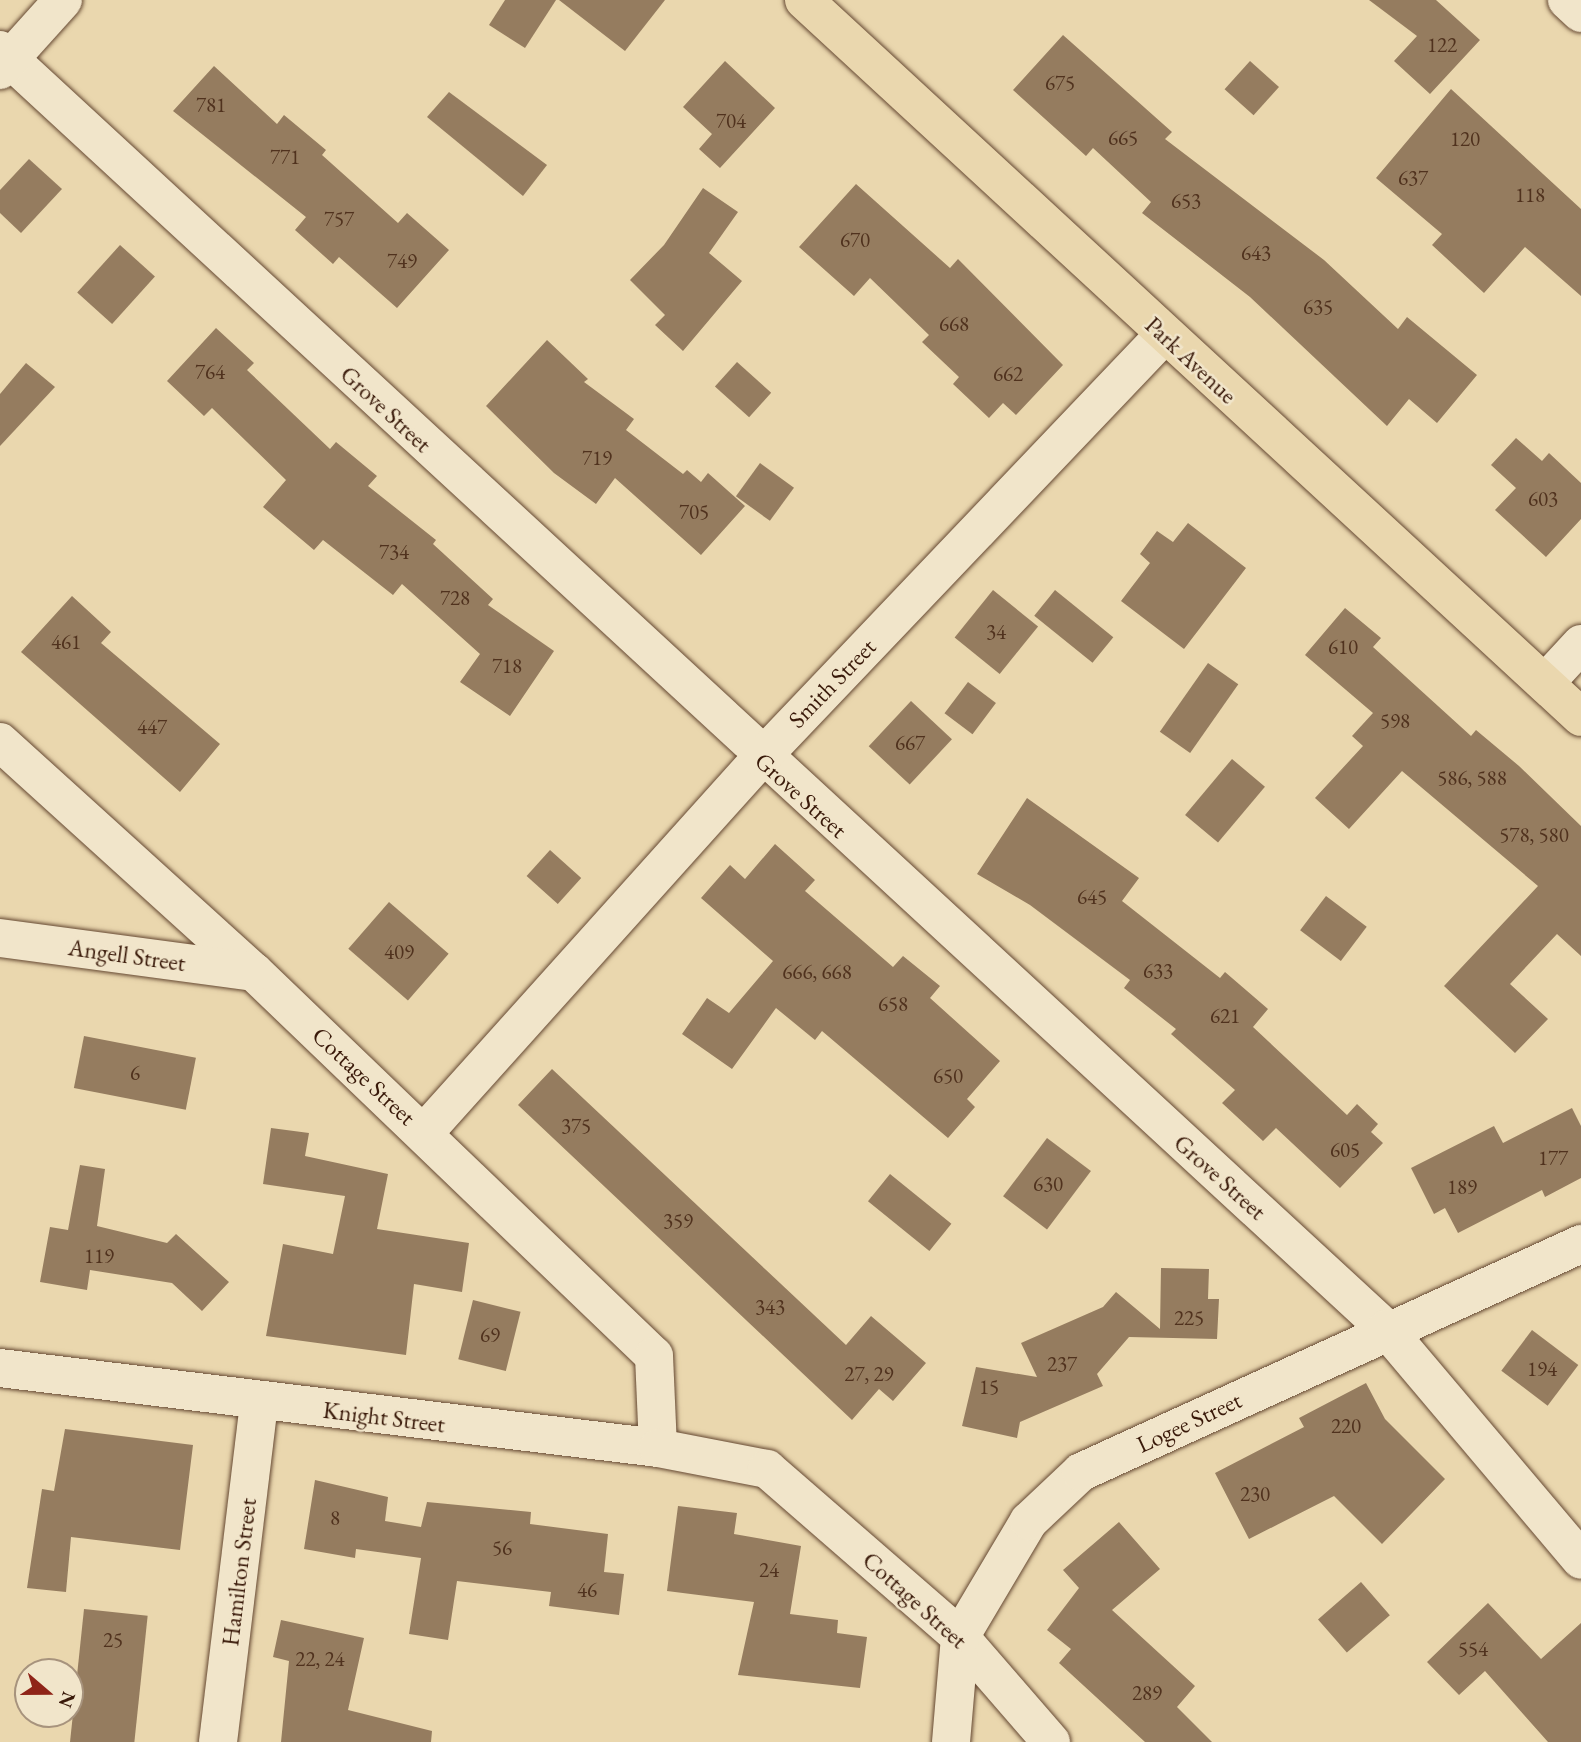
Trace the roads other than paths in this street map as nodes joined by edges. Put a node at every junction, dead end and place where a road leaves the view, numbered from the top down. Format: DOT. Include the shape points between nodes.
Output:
graph roads {
  1 [pos="64,0"];
  2 [pos="804,0"];
  3 [pos="1567,0"];
  4 [pos="1581,13"];
  5 [pos="3,60"];
  6 [pos="1164,335"];
  7 [pos="1581,644"];
  8 [pos="1545,683"];
  9 [pos="1581,717"];
  10 [pos="0,742"];
  11 [pos="761,758"];
  12 [pos="0,938"];
  13 [pos="254,972"];
  14 [pos="424,1133"];
  15 [pos="1581,1244"];
  16 [pos="1386,1329"];
  17 [pos="0,1368"];
  18 [pos="259,1402"];
  19 [pos="658,1448"];
  20 [pos="767,1469"];
  21 [pos="1581,1560"];
  22 [pos="960,1637"];
  23 [pos="218,1742"];
  24 [pos="951,1742"];
  25 [pos="1051,1742"];
  1 -- 5 [label="street"];
  2 -- 6 [label="main road, Park Avenue"];
  3 -- 4 [label="street"];
  5 -- 11 [label="street, Grove Street"];
  6 -- 8 [label="main road, Park Avenue"];
  6 -- 11 [label="street, Smith Street"];
  7 -- 8 [label="street"];
  8 -- 9 [label="main road, Park Avenue"];
  10 -- 13 [label="street, Cottage Street"];
  11 -- 14 [label="street, Smith Street"];
  11 -- 16 [label="street, Grove Street"];
  12 -- 13 [label="street, Angell Street"];
  13 -- 14 [label="street, Cottage Street"];
  14 -- 19 [label="street, Cottage Street" via="654,1356"];
  15 -- 16 [label="street, Logee Street"];
  16 -- 21 [label="street, Grove Street"];
  16 -- 22 [label="street, Logee Street" via="1081,1472 1029,1521"];
  17 -- 18 [label="street, Knight Street"];
  18 -- 19 [label="street, Knight Street"];
  18 -- 23 [label="street, Hamilton Street"];
  19 -- 20 [label="street, Knight Street"];
  20 -- 22 [label="street, Cottage Street"];
  22 -- 24 [label="street, Logee Street"];
  22 -- 25 [label="street, Cottage Street"];
}
